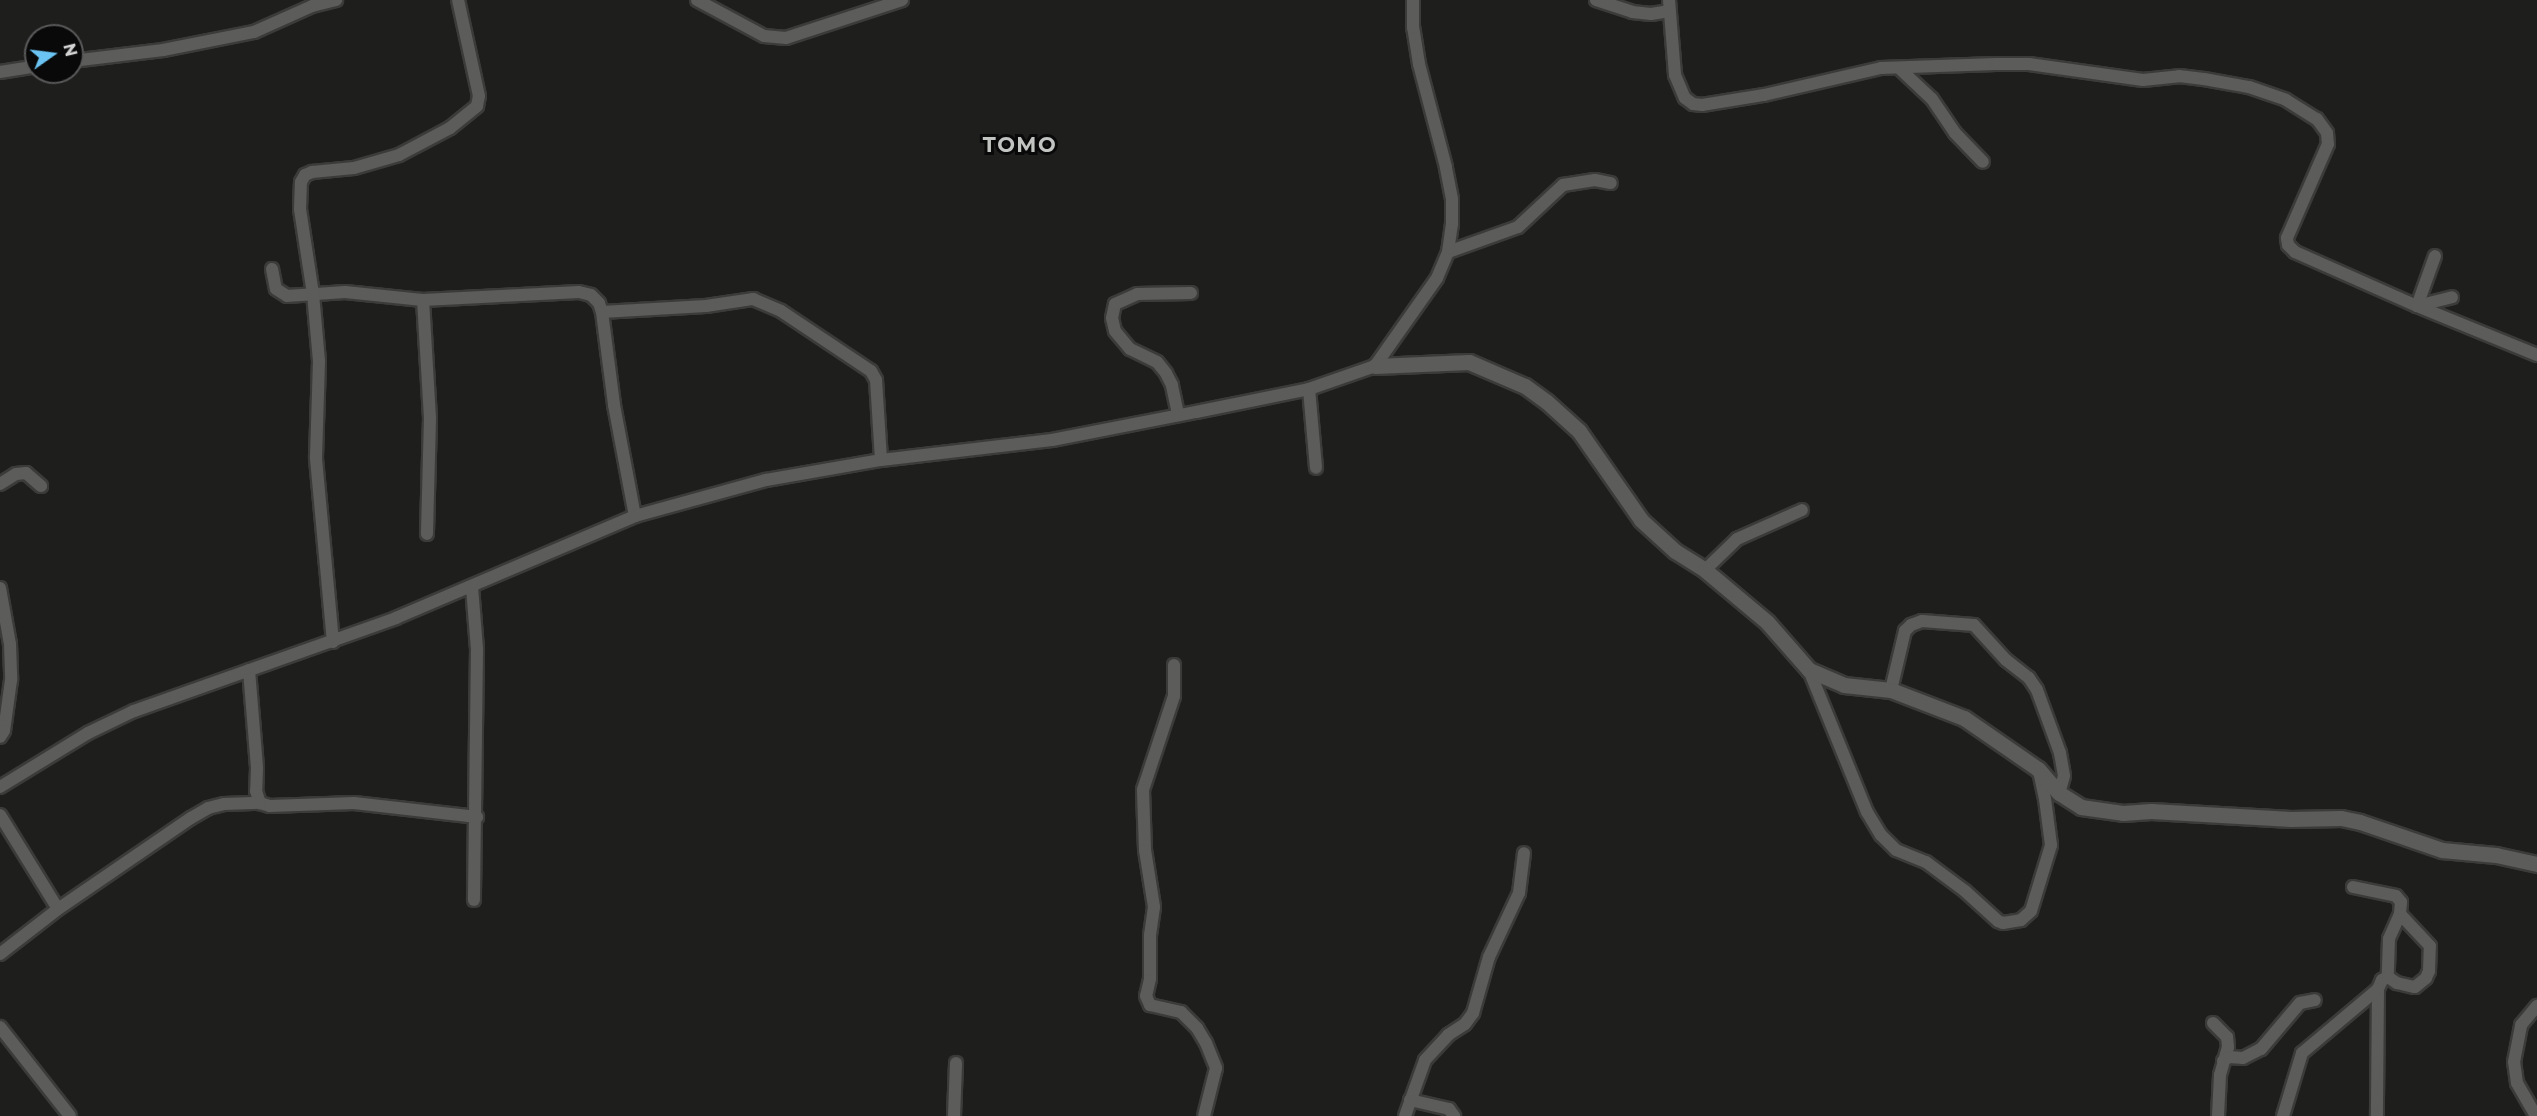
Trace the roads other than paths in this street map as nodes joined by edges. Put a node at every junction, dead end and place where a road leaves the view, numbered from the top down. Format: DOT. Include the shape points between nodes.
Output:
graph roads {
  1 [pos="336,0"];
  2 [pos="458,0"];
  3 [pos="697,0"];
  4 [pos="902,0"];
  5 [pos="1413,0"];
  6 [pos="1596,0"];
  7 [pos="1670,6"];
  8 [pos="84,60"];
  9 [pos="24,68"];
  10 [pos="1899,68"];
  11 [pos="0,72"];
  12 [pos="1983,162"];
  13 [pos="1611,183"];
  14 [pos="1449,252"];
  15 [pos="2435,256"];
  16 [pos="272,269"];
  17 [pos="1191,293"];
  18 [pos="314,294"];
  19 [pos="2452,297"];
  20 [pos="423,300"];
  21 [pos="2416,306"];
  22 [pos="602,312"];
  23 [pos="2537,355"];
  24 [pos="1375,366"];
  25 [pos="1309,389"];
  26 [pos="1178,414"];
  27 [pos="881,460"];
  28 [pos="1316,468"];
  29 [pos="0,484"];
  30 [pos="40,486"];
  31 [pos="1802,510"];
  32 [pos="635,516"];
  33 [pos="427,534"];
  34 [pos="1705,570"];
  35 [pos="471,586"];
  36 [pos="0,588"];
  37 [pos="4,626"];
  38 [pos="333,642"];
  39 [pos="1174,665"];
  40 [pos="249,670"];
  41 [pos="1809,670"];
  42 [pos="1891,690"];
  43 [pos="0,737"];
  44 [pos="2038,769"];
  45 [pos="0,771"];
  46 [pos="3,785"];
  47 [pos="2059,793"];
  48 [pos="260,803"];
  49 [pos="0,815"];
  50 [pos="477,817"];
  51 [pos="1524,853"];
  52 [pos="2537,864"];
  53 [pos="2353,887"];
  54 [pos="474,900"];
  55 [pos="58,909"];
  56 [pos="2400,914"];
  57 [pos="0,954"];
  58 [pos="2388,977"];
  59 [pos="2378,989"];
  60 [pos="2315,1000"];
  61 [pos="2537,1006"];
  62 [pos="2214,1023"];
  63 [pos="0,1027"];
  64 [pos="2223,1061"];
  65 [pos="956,1063"];
  66 [pos="1410,1100"];
  67 [pos="69,1116"];
  68 [pos="954,1116"];
  69 [pos="1204,1116"];
  70 [pos="1405,1116"];
  71 [pos="1454,1116"];
  72 [pos="2218,1116"];
  73 [pos="2283,1116"];
  74 [pos="2377,1116"];
  75 [pos="2536,1116"];
  1 -- 8 [label="street" via="312,6 254,32 163,50"];
  2 -- 18 [label="street" via="479,96 477,106 450,128 399,155 354,168 305,175 300,209"];
  3 -- 4 [label="street" via="764,36 786,38"];
  5 -- 14 [label="street" via="1419,64 1452,199"];
  6 -- 7 [label="street" via="1651,14"];
  7 -- 10 [label="street" via="1675,75 1685,98 1693,104 1764,95 1881,68"];
  9 -- 11 [label="street"];
  10 -- 12 [label="street" via="1932,99 1954,133"];
  10 -- 21 [label="street" via="2029,64 2143,80 2179,76 2249,87 2286,100 2317,119 2328,144 2287,238 2288,245 2295,252"];
  13 -- 14 [label="street" via="1595,180 1563,185 1518,227"];
  14 -- 24 [label="street" via="1437,278"];
  15 -- 21 [label="street"];
  16 -- 18 [label="street" via="281,294"];
  17 -- 26 [label="street" via="1137,294 1115,304 1113,318 1115,332 1130,349 1157,362 1167,373"];
  18 -- 20 [label="street" via="345,292"];
  18 -- 38 [label="street" via="319,361 316,468"];
  19 -- 21 [label="street"];
  20 -- 22 [label="street" via="579,292 591,295"];
  20 -- 33 [label="street" via="430,418"];
  21 -- 23 [label="street"];
  22 -- 27 [label="street" via="753,299 781,311 871,371 876,380"];
  22 -- 32 [label="street" via="614,405"];
  24 -- 25 [label="street"];
  24 -- 34 [label="street" via="1469,362 1525,386 1579,432 1641,520 1675,551"];
  25 -- 26 [label="street"];
  25 -- 28 [label="street"];
  26 -- 27 [label="street" via="1052,440"];
  27 -- 32 [label="street" via="766,480"];
  29 -- 30 [label="street" via="26,473"];
  31 -- 34 [label="street" via="1737,539"];
  32 -- 35 [label="street"];
  34 -- 41 [label="street" via="1767,622"];
  35 -- 38 [label="street"];
  35 -- 50 [label="street" via="477,649"];
  36 -- 37 [label="street"];
  37 -- 43 [label="street" via="11,680"];
  38 -- 40 [label="street"];
  39 -- 69 [label="street" via="1174,696 1143,790 1145,850 1154,907 1146,996 1150,1005 1180,1012 1206,1043 1216,1068"];
  40 -- 46 [label="street" via="134,711 88,733"];
  40 -- 48 [label="street"];
  41 -- 42 [label="street" via="1844,685"];
  41 -- 44 [label="street" via="1867,812 1881,835 1896,850 1926,862 2003,923 2021,920 2031,911 2050,845"];
  42 -- 44 [label="street" via="1964,718"];
  42 -- 47 [label="street" via="1905,631 1911,625 1922,621 1974,625 2037,690 2060,753 2064,776"];
  44 -- 47 [label="street"];
  45 -- 46 [label="street"];
  47 -- 52 [label="street" via="2081,807 2123,813 2341,818 2442,850"];
  48 -- 50 [label="street" via="354,803"];
  48 -- 55 [label="street" via="208,808"];
  49 -- 55 [label="street"];
  50 -- 54 [label="street"];
  51 -- 66 [label="street" via="1519,892 1489,957 1473,1013 1425,1060"];
  53 -- 56 [label="street" via="2396,896 2401,902"];
  55 -- 57 [label="street"];
  56 -- 58 [label="street" via="2389,939"];
  56 -- 58 [label="street" via="2430,946 2430,971 2415,987"];
  58 -- 59 [label="street"];
  59 -- 73 [label="street" via="2302,1053"];
  59 -- 74 [label="street"];
  60 -- 64 [label="street" via="2300,1003 2261,1049 2243,1058"];
  61 -- 75 [label="street" via="2521,1025 2514,1062 2517,1083"];
  62 -- 64 [label="street" via="2227,1037"];
  63 -- 67 [label="street"];
  64 -- 72 [label="street"];
  65 -- 68 [label="street"];
  66 -- 70 [label="street"];
  66 -- 71 [label="street" via="1449,1109"];
}
